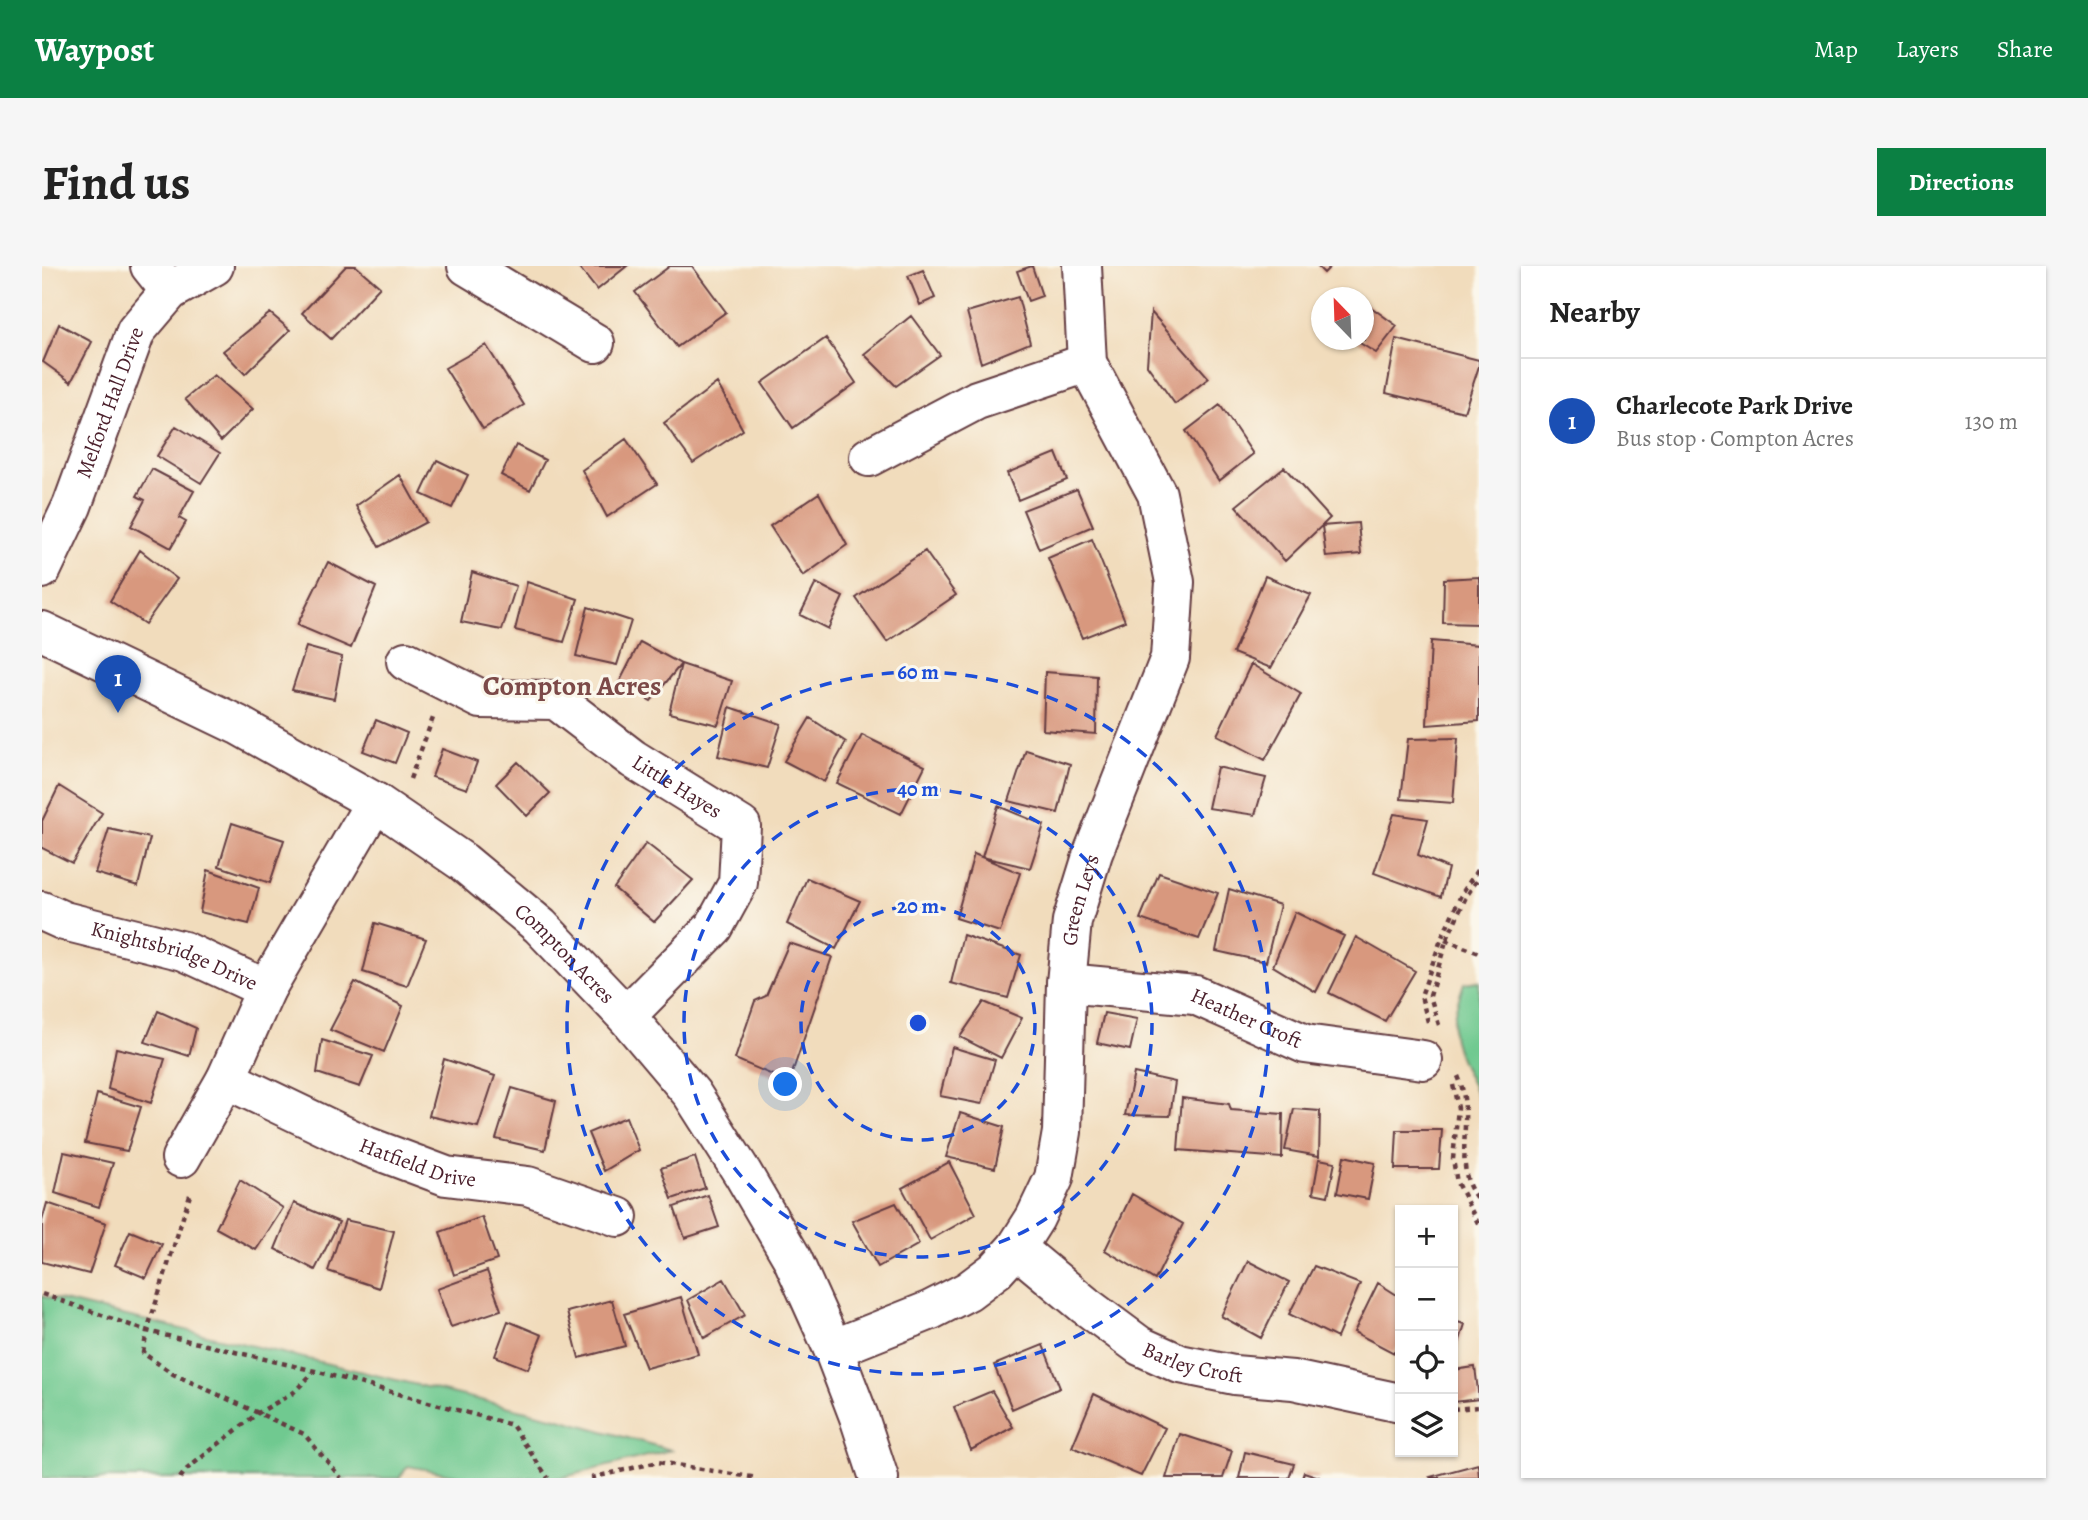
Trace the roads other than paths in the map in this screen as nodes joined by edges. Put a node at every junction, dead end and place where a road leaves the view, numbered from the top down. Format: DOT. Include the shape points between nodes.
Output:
graph roads {
  1 [pos="214,266"];
  2 [pos="467,266"];
  3 [pos="1082,266"];
  4 [pos="160,278"];
  5 [pos="595,344"];
  6 [pos="1087,363"];
  7 [pos="869,457"];
  8 [pos="42,569"];
  9 [pos="42,631"];
  10 [pos="406,661"];
  11 [pos="385,808"];
  12 [pos="42,911"];
  13 [pos="1066,983"];
  14 [pos="266,989"];
  15 [pos="626,1016"];
  16 [pos="1423,1060"];
  17 [pos="226,1079"];
  18 [pos="181,1158"];
  19 [pos="618,1217"];
  20 [pos="1016,1248"];
  21 [pos="833,1349"];
  22 [pos="1395,1402"];
  23 [pos="879,1478"];
  1 -- 4 [label="street, Melford Hall Drive"];
  2 -- 5 [label="street"];
  3 -- 6 [label="street, Green Leys"];
  4 -- 8 [label="street, Melford Hall Drive" via="72,506"];
  6 -- 7 [label="street" via="977,400"];
  6 -- 13 [label="street, Green Leys" via="1157,494 1175,582 1170,659 1093,853 1072,921"];
  9 -- 11 [label="street, Compton Acres" via="238,725"];
  10 -- 15 [label="street, Little Hayes" via="481,699 556,700 633,759 741,826 738,883 714,927"];
  11 -- 14 [label="street"];
  11 -- 15 [label="street, Compton Acres" via="463,862 540,926"];
  12 -- 14 [label="street, Knightsbridge Drive" via="64,921 184,951"];
  13 -- 16 [label="street, Heather Croft" via="1195,995 1305,1044"];
  13 -- 20 [label="street, Green Leys" via="1062,1132 1054,1178"];
  14 -- 17 [label="street"];
  15 -- 21 [label="street, Compton Acres" via="692,1094 743,1174 792,1258"];
  17 -- 18 [label="street"];
  17 -- 19 [label="street, Hatfield Drive" via="366,1146 446,1176 528,1186"];
  20 -- 21 [label="street, Green Leys" via="968,1290 931,1310"];
  20 -- 22 [label="street, Barley Croft" via="1140,1346 1180,1364 1293,1380"];
  21 -- 23 [label="street, Compton Acres"];
}
